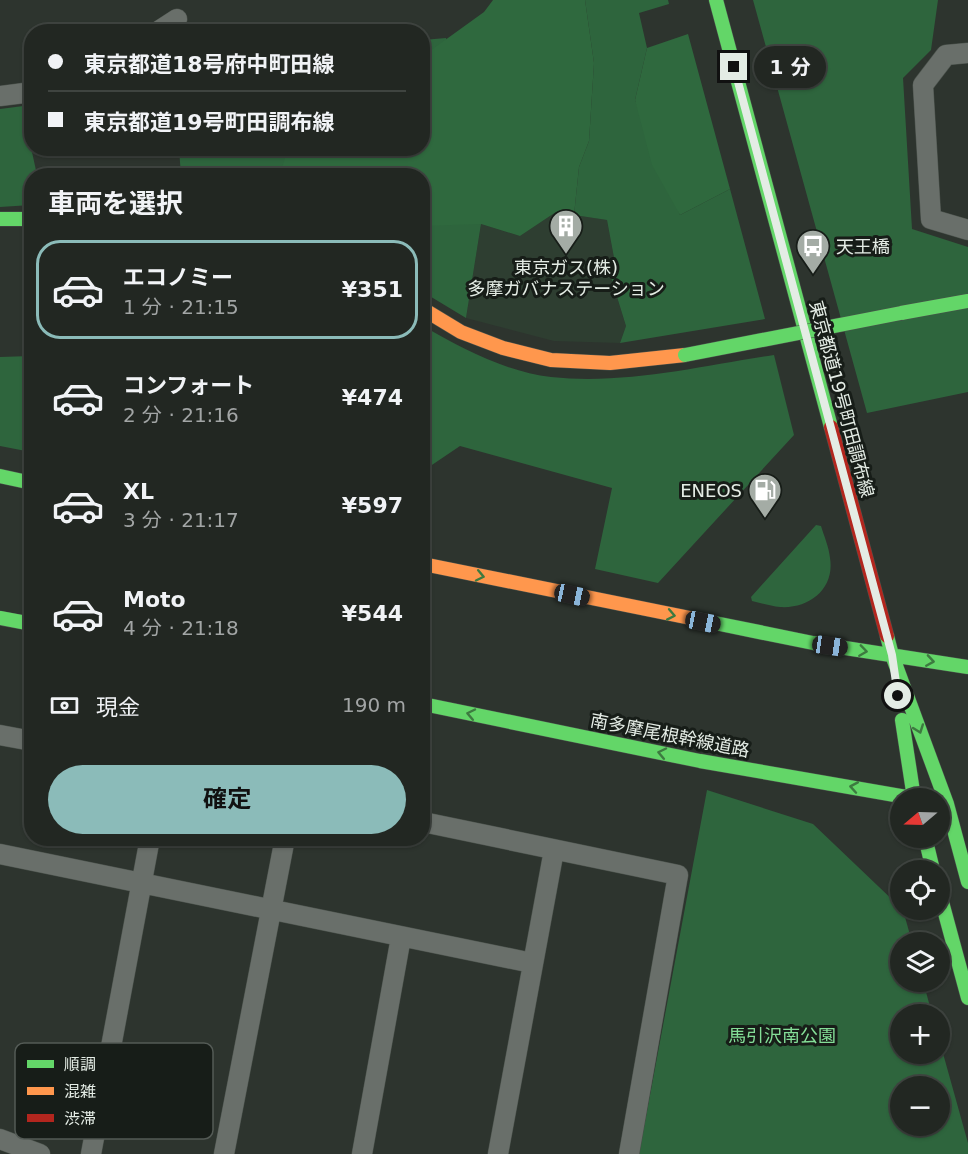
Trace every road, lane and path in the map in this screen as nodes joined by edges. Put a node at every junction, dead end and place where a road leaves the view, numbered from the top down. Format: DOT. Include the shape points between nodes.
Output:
graph roads {
  1 [pos="716,0"];
  2 [pos="177,19"];
  3 [pos="169,24"];
  4 [pos="968,53"];
  5 [pos="24,93"];
  6 [pos="0,96"];
  7 [pos="0,219"];
  8 [pos="24,219"];
  9 [pos="968,230"];
  10 [pos="968,301"];
  11 [pos="430,313"];
  12 [pos="0,476"];
  13 [pos="24,481"];
  14 [pos="430,565"];
  15 [pos="0,618"];
  16 [pos="24,622"];
  17 [pos="892,655"];
  18 [pos="968,667"];
  19 [pos="430,705"];
  20 [pos="0,735"];
  21 [pos="24,740"];
  22 [pos="912,788"];
  23 [pos="942,788"];
  24 [pos="890,794"];
  25 [pos="950,812"];
  26 [pos="430,823"];
  27 [pos="149,846"];
  28 [pos="284,846"];
  29 [pos="554,850"];
  30 [pos="0,854"];
  31 [pos="142,882"];
  32 [pos="968,882"];
  33 [pos="272,909"];
  34 [pos="947,920"];
  35 [pos="401,938"];
  36 [pos="532,963"];
  37 [pos="968,998"];
  38 [pos="112,1043"];
  39 [pos="0,1139"];
  40 [pos="94,1139"];
  41 [pos="40,1154"];
  42 [pos="91,1154"];
  43 [pos="224,1154"];
  44 [pos="362,1154"];
  45 [pos="498,1154"];
  46 [pos="629,1154"];
  1 -- 17 [label="main road, 東京都道19号町田調布線"];
  2 -- 3 [label="street"];
  4 -- 9 [label="street" via="946,55 923,85 930,219"];
  5 -- 6 [label="street"];
  7 -- 8 [label="main road"];
  10 -- 11 [label="main road, bridge" via="685,355 610,363 551,360 503,348 461,332"];
  12 -- 13 [label="main road"];
  14 -- 17 [label="main road, one-way" via="813,643"];
  15 -- 16 [label="main road"];
  17 -- 18 [label="main road, one-way"];
  17 -- 22 [label="main road"];
  17 -- 23 [label="main road, 東京都道19号町田調布線, one-way"];
  24 -- 19 [label="main road, 南多摩尾根幹線道路, one-way"];
  20 -- 21 [label="street"];
  25 -- 32 [label="main road, 東京都道19号町田調布線"];
  26 -- 29 [label="street"];
  27 -- 31 [label="street"];
  28 -- 33 [label="street"];
  29 -- 36 [label="street"];
  29 -- 46 [label="street" via="678,874"];
  30 -- 31 [label="street"];
  31 -- 33 [label="street"];
  31 -- 38 [label="street"];
  33 -- 35 [label="street"];
  33 -- 43 [label="street"];
  34 -- 37 [label="main road"];
  35 -- 36 [label="street"];
  35 -- 44 [label="street"];
  36 -- 45 [label="street"];
  39 -- 41 [label="street"];
  40 -- 42 [label="street"];
}
